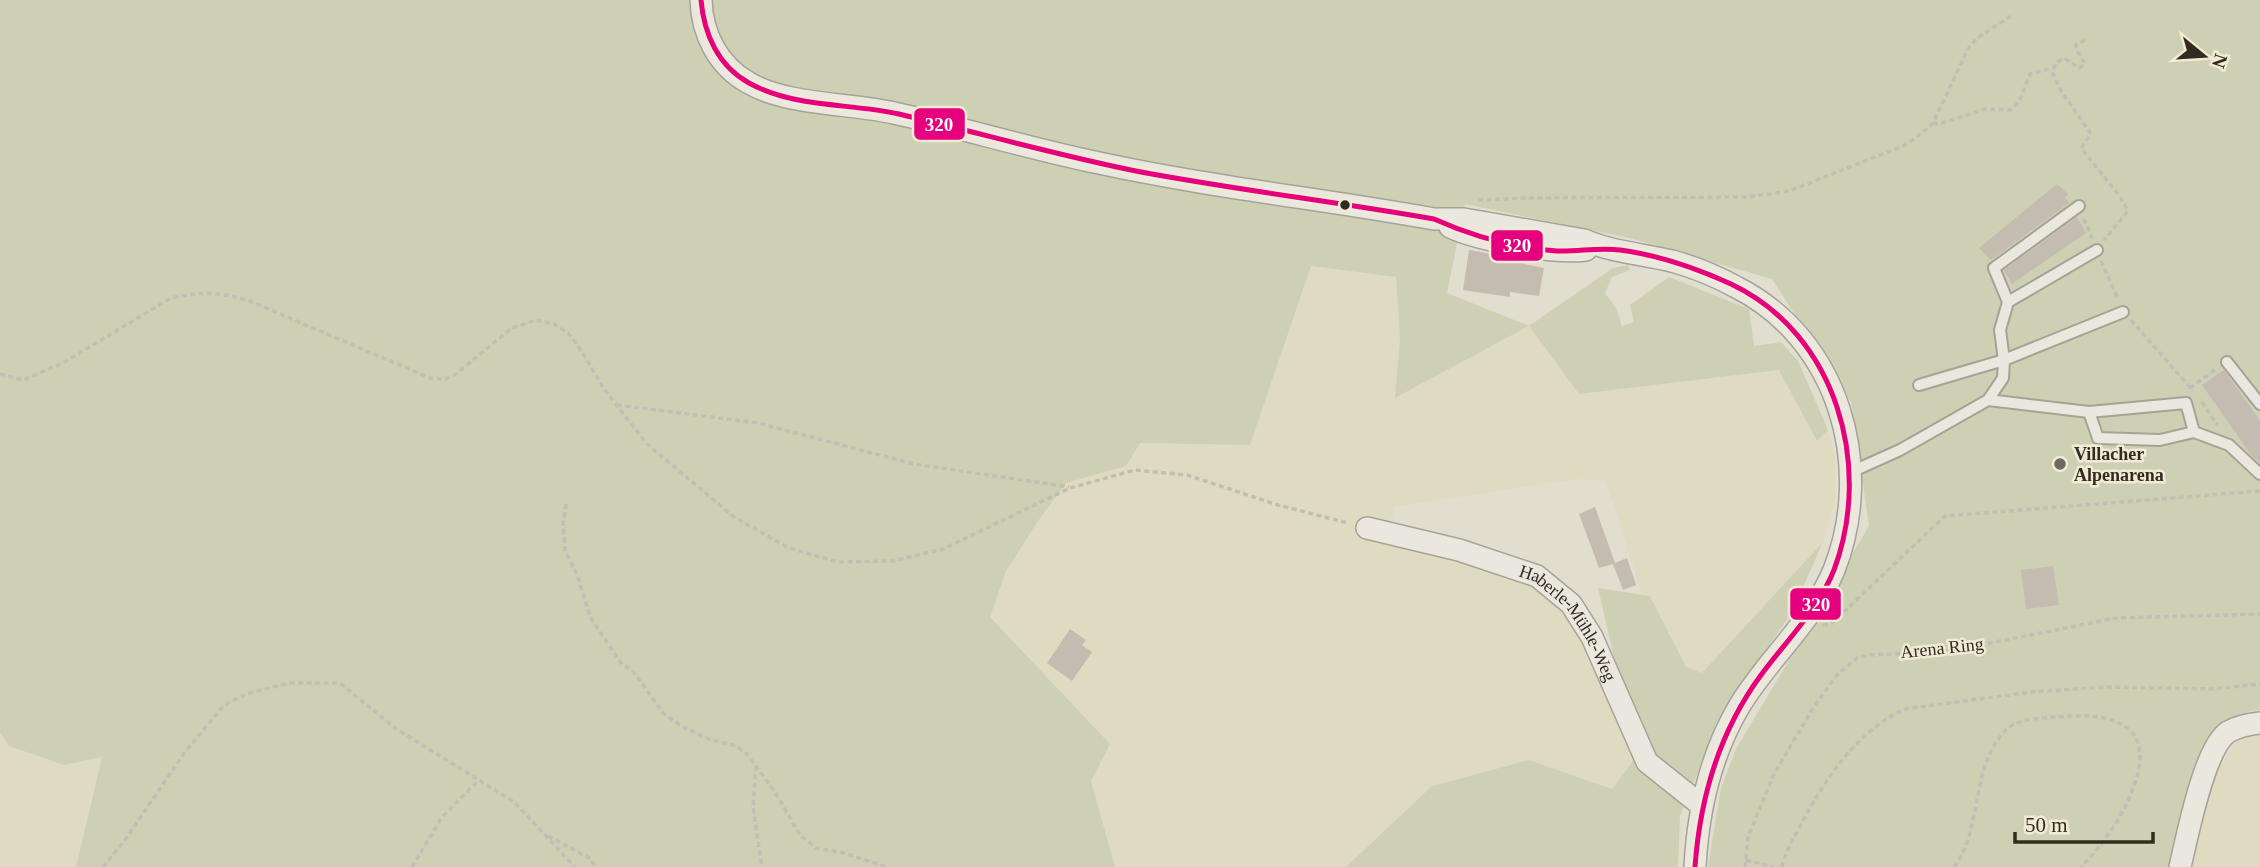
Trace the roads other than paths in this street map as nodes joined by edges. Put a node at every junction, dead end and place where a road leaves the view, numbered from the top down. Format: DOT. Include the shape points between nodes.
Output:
graph roads {
  1 [pos="702,0"];
  2 [pos="2079,206"];
  3 [pos="2097,250"];
  4 [pos="2008,302"];
  5 [pos="2123,312"];
  6 [pos="2004,360"];
  7 [pos="2223,365"];
  8 [pos="1919,385"];
  9 [pos="1988,400"];
  10 [pos="2260,404"];
  11 [pos="2089,412"];
  12 [pos="2194,432"];
  13 [pos="1851,472"];
  14 [pos="2260,474"];
  15 [pos="1367,528"];
  16 [pos="2260,723"];
  17 [pos="1701,805"];
  18 [pos="1695,867"];
  19 [pos="2180,867"];
  1 -- 13 [label="street" via="702,18 723,62 769,92 890,112 1146,173 1584,240 1706,273 1738,287 1796,335 1829,382 1848,436"];
  2 -- 4 [label="lane" via="1994,268"];
  3 -- 4 [label="lane"];
  4 -- 6 [label="lane" via="2000,330"];
  5 -- 6 [label="lane"];
  6 -- 8 [label="lane"];
  6 -- 9 [label="lane" via="2003,378"];
  7 -- 10 [label="lane"];
  9 -- 11 [label="lane"];
  9 -- 13 [label="lane"];
  11 -- 12 [label="lane" via="2098,438 2160,440"];
  11 -- 12 [label="lane" via="2186,403"];
  12 -- 14 [label="lane" via="2229,444"];
  13 -- 17 [label="street" via="1851,506 1833,573 1740,705 1716,755"];
  15 -- 17 [label="street, Haberle-Mühle-Weg" via="1459,550 1537,576 1571,604 1592,637 1647,762"];
  16 -- 19 [label="street" via="2226,733 2209,761"];
  17 -- 18 [label="street"];
}
